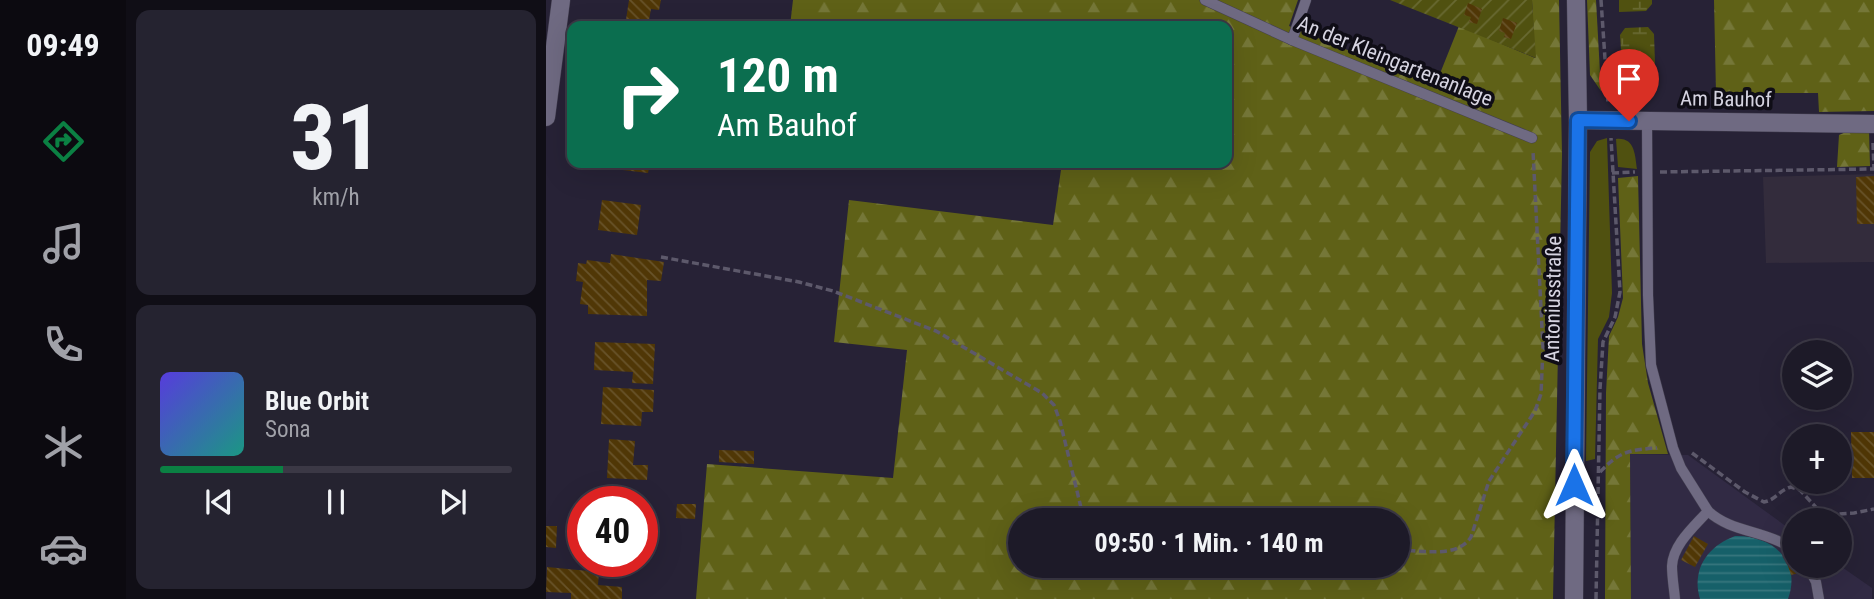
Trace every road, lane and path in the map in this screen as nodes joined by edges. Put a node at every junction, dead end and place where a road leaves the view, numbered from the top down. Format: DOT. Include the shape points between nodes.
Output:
graph roads {
  1 [pos="561,0"];
  2 [pos="1205,0"];
  3 [pos="1306,0"];
  4 [pos="1576,0"];
  5 [pos="1601,0"];
  6 [pos="1292,40"];
  7 [pos="546,117"];
  8 [pos="1578,120"];
  9 [pos="1610,121"];
  10 [pos="1647,121"];
  11 [pos="1873,124"];
  12 [pos="1532,138"];
  13 [pos="1874,169"];
  14 [pos="1647,172"];
  15 [pos="1612,173"];
  16 [pos="660,257"];
  17 [pos="1672,448"];
  18 [pos="1598,474"];
  19 [pos="1081,508"];
  20 [pos="1874,509"];
  21 [pos="1708,511"];
  22 [pos="1782,543"];
  23 [pos="1410,550"];
  24 [pos="1814,578"];
  25 [pos="1574,599"];
  26 [pos="1596,599"];
  27 [pos="1675,599"];
  28 [pos="1819,599"];
  1 -- 7 [label="street"];
  2 -- 6 [label="lane, An der Kleingartenanlage"];
  3 -- 6 [label="lane"];
  4 -- 8 [label="street, Antoniusstraße"];
  5 -- 9 [label="path"];
  6 -- 12 [label="lane, An der Kleingartenanlage"];
  8 -- 9 [label="street, Am Bauhof"];
  8 -- 25 [label="street, Antoniusstraße"];
  9 -- 10 [label="street, Am Bauhof"];
  9 -- 15 [label="path"];
  10 -- 11 [label="street, Am Bauhof"];
  10 -- 14 [label="lane"];
  11 -- 13 [label="path"];
  12 -- 23 [label="path" via="1543,348 1540,402 1489,481 1466,544 1452,551"];
  13 -- 14 [label="path"];
  14 -- 15 [label="path"];
  14 -- 17 [label="lane" via="1650,355"];
  15 -- 18 [label="path" via="1620,292 1603,342"];
  16 -- 19 [label="path" via="833,291 936,331 1042,393 1054,405 1060,421"];
  17 -- 18 [label="path" via="1627,451"];
  17 -- 20 [label="path" via="1699,457 1764,502 1791,486 1823,514"];
  17 -- 21 [label="lane"];
  18 -- 26 [label="path"];
  21 -- 22 [label="lane" via="1720,521"];
  21 -- 27 [label="lane" via="1675,554"];
  24 -- 28 [label="lane"];
}
